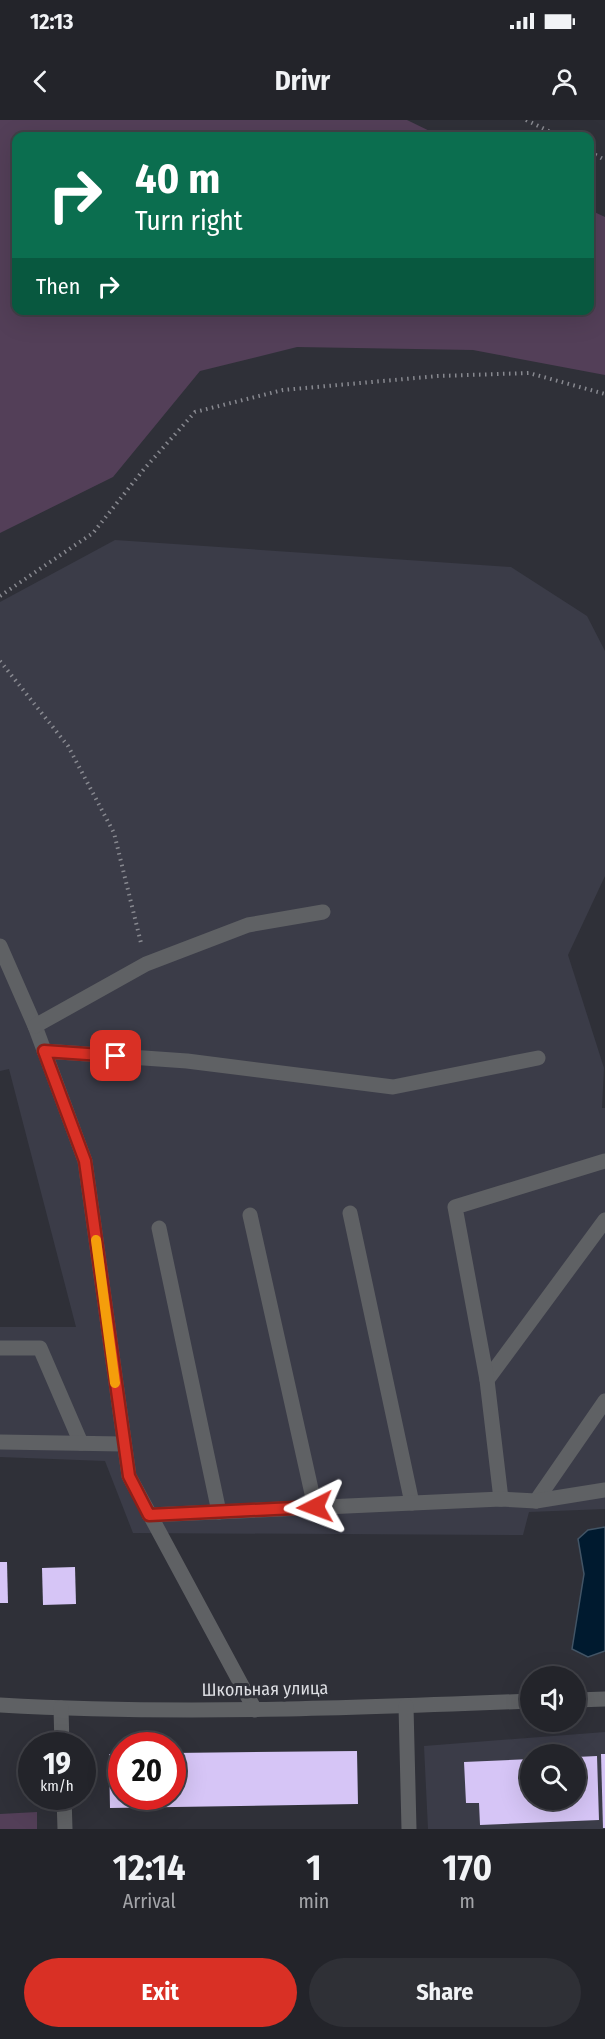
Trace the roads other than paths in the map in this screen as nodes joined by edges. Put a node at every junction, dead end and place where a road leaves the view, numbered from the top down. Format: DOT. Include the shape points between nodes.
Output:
graph roads {
  1 [pos="323,912"];
  2 [pos="0,946"];
  3 [pos="35,1026"];
  4 [pos="44,1051"];
  5 [pos="538,1058"];
  6 [pos="605,1161"];
  7 [pos="350,1213"];
  8 [pos="250,1215"];
  9 [pos="605,1220"];
  10 [pos="159,1228"];
  11 [pos="0,1348"];
  12 [pos="487,1380"];
  13 [pos="605,1401"];
  14 [pos="0,1442"];
  15 [pos="81,1443"];
  16 [pos="123,1444"];
  17 [pos="605,1490"];
  18 [pos="501,1499"];
  19 [pos="536,1501"];
  20 [pos="412,1503"];
  21 [pos="315,1507"];
  22 [pos="219,1512"];
  23 [pos="149,1515"];
  24 [pos="605,1699"];
  25 [pos="586,1700"];
  26 [pos="520,1701"];
  27 [pos="0,1705"];
  28 [pos="406,1706"];
  29 [pos="61,1708"];
  30 [pos="255,1710"];
  31 [pos="62,1732"];
  32 [pos="64,1810"];
  33 [pos="64,1829"];
  34 [pos="409,1829"];
  1 -- 3 [label="street" via="248,925 146,964"];
  2 -- 3 [label="street"];
  3 -- 4 [label="street"];
  4 -- 5 [label="street" via="187,1061 393,1087"];
  4 -- 16 [label="street" via="85,1161"];
  6 -- 12 [label="street" via="454,1207"];
  7 -- 20 [label="street"];
  8 -- 21 [label="street"];
  9 -- 12 [label="street"];
  10 -- 22 [label="street"];
  11 -- 15 [label="street" via="40,1348"];
  12 -- 18 [label="street"];
  13 -- 19 [label="street"];
  14 -- 15 [label="street"];
  15 -- 16 [label="street"];
  16 -- 23 [label="street" via="129,1476"];
  17 -- 19 [label="street"];
  18 -- 19 [label="street"];
  18 -- 20 [label="street"];
  20 -- 21 [label="street"];
  21 -- 22 [label="street"];
  22 -- 23 [label="street"];
  23 -- 30 [label="street"];
  24 -- 25 [label="street"];
  26 -- 28 [label="street, Школьная улица"];
  27 -- 29 [label="street, Школьная улица"];
  28 -- 30 [label="street, Школьная улица"];
  28 -- 34 [label="street"];
  29 -- 30 [label="street, Школьная улица"];
  29 -- 31 [label="street"];
  32 -- 33 [label="street"];
}
